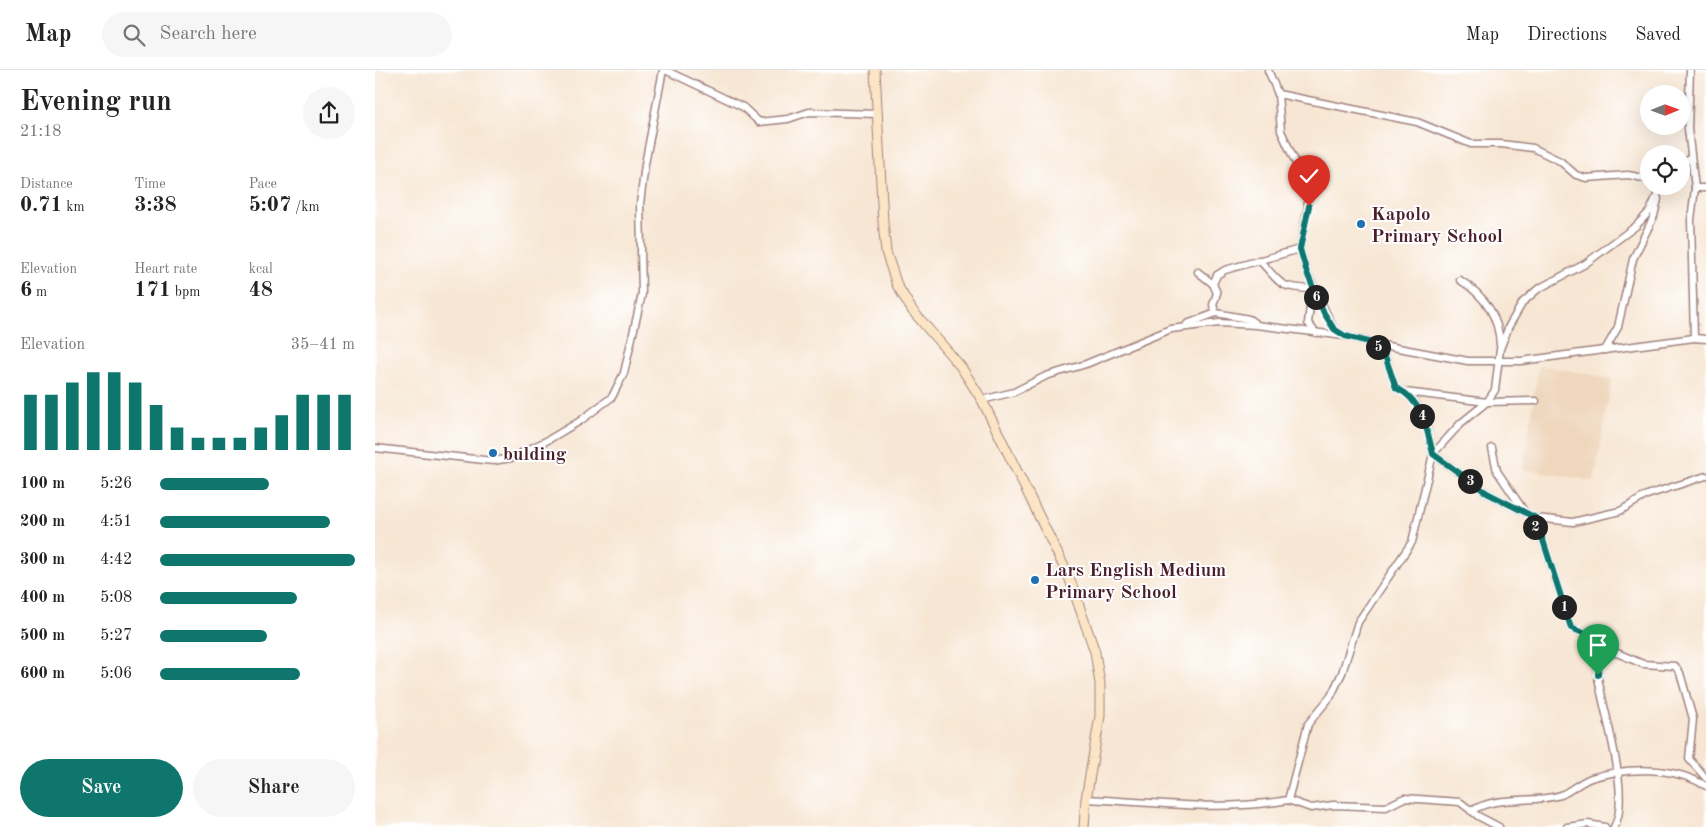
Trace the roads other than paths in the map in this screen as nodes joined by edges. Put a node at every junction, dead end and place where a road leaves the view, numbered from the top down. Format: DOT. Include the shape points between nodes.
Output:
graph roads {
  1 [pos="664,70"];
  2 [pos="875,70"];
  3 [pos="1268,70"];
  4 [pos="1689,70"];
  5 [pos="1278,94"];
  6 [pos="878,114"];
  7 [pos="1689,145"];
  8 [pos="1690,158"];
  9 [pos="1640,177"];
  10 [pos="1695,188"];
  11 [pos="1706,188"];
  12 [pos="1657,195"];
  13 [pos="1659,195"];
  14 [pos="1300,249"];
  15 [pos="1259,260"];
  16 [pos="1198,272"];
  17 [pos="1460,280"];
  18 [pos="1213,284"];
  19 [pos="1312,289"];
  20 [pos="1216,313"];
  21 [pos="1308,317"];
  22 [pos="1256,324"];
  23 [pos="1171,329"];
  24 [pos="1299,331"];
  25 [pos="1316,333"];
  26 [pos="1345,336"];
  27 [pos="1694,338"];
  28 [pos="1706,338"];
  29 [pos="1377,344"];
  30 [pos="1499,349"];
  31 [pos="1605,350"];
  32 [pos="1497,360"];
  33 [pos="1405,392"];
  34 [pos="982,400"];
  35 [pos="1536,401"];
  36 [pos="1487,402"];
  37 [pos="375,448"];
  38 [pos="1492,448"];
  39 [pos="1433,454"];
  40 [pos="1706,476"];
  41 [pos="1525,512"];
  42 [pos="1536,518"];
  43 [pos="1600,654"];
  44 [pos="1617,773"];
  45 [pos="1706,778"];
  46 [pos="1706,786"];
  47 [pos="1086,799"];
  48 [pos="1288,800"];
  49 [pos="1471,810"];
  50 [pos="1084,827"];
  51 [pos="1499,827"];
  52 [pos="1567,827"];
  53 [pos="1605,827"];
  54 [pos="1614,827"];
  1 -- 6 [label="street" via="743,106 759,122 788,119 809,112"];
  1 -- 37 [label="street" via="640,204 642,294 624,373 612,397 548,440 511,458 493,462"];
  2 -- 6 [label="main road"];
  3 -- 5 [label="street"];
  4 -- 7 [label="street"];
  5 -- 9 [label="street" via="1417,122 1471,144 1533,148 1586,178"];
  5 -- 14 [label="street" via="1281,131 1306,185 1309,206"];
  6 -- 34 [label="main road" via="886,252 897,285 912,310 961,367"];
  8 -- 10 [label="street"];
  10 -- 11 [label="street"];
  10 -- 27 [label="street" via="1691,220"];
  12 -- 30 [label="street" via="1650,211 1636,226 1585,264 1538,289 1523,302"];
  13 -- 31 [label="street" via="1654,216 1633,259 1618,327"];
  14 -- 15 [label="street"];
  14 -- 19 [label="street"];
  15 -- 18 [label="street" via="1225,270 1217,275"];
  15 -- 19 [label="street" via="1283,286"];
  16 -- 18 [label="street"];
  17 -- 30 [label="street" via="1473,288 1492,311 1499,331"];
  18 -- 20 [label="street" via="1217,293 1213,305"];
  19 -- 21 [label="street"];
  19 -- 26 [label="street" via="1334,329"];
  20 -- 22 [label="street"];
  20 -- 23 [label="street"];
  21 -- 24 [label="street"];
  21 -- 25 [label="street" via="1308,323"];
  22 -- 23 [label="street" via="1219,323"];
  22 -- 24 [label="street"];
  23 -- 34 [label="street" via="1086,364 1046,376 1014,392"];
  24 -- 25 [label="street"];
  25 -- 26 [label="street"];
  26 -- 29 [label="street"];
  27 -- 28 [label="street"];
  27 -- 31 [label="street"];
  29 -- 32 [label="street" via="1468,361"];
  29 -- 33 [label="street" via="1385,356 1396,388"];
  30 -- 32 [label="street"];
  31 -- 32 [label="street" via="1521,361"];
  32 -- 36 [label="street" via="1495,390"];
  33 -- 36 [label="street"];
  33 -- 39 [label="street" via="1421,413"];
  34 -- 47 [label="main road" via="1069,577 1095,652 1100,716"];
  35 -- 36 [label="street"];
  36 -- 39 [label="street" via="1461,423"];
  38 -- 41 [label="street" via="1497,470"];
  39 -- 41 [label="street" via="1487,493"];
  39 -- 48 [label="street" via="1412,542 1358,622 1331,696 1308,724"];
  40 -- 42 [label="street" via="1647,494 1620,511 1573,522"];
  41 -- 42 [label="street"];
  42 -- 43 [label="street" via="1535,528 1543,540 1571,628 1593,637"];
  43 -- 44 [label="street" via="1598,675"];
  43 -- 45 [label="street" via="1617,653 1643,664 1675,666 1693,719 1689,759"];
  44 -- 46 [label="street" via="1643,769 1696,780"];
  44 -- 49 [label="street" via="1591,778 1563,794 1504,800"];
  44 -- 54 [label="street" via="1620,812"];
  47 -- 48 [label="street" via="1220,806"];
  47 -- 50 [label="main road"];
  48 -- 49 [label="street" via="1311,808 1369,808 1387,806 1404,798 1460,802"];
  49 -- 51 [label="street"];
  52 -- 53 [label="street" via="1588,824"];
}
